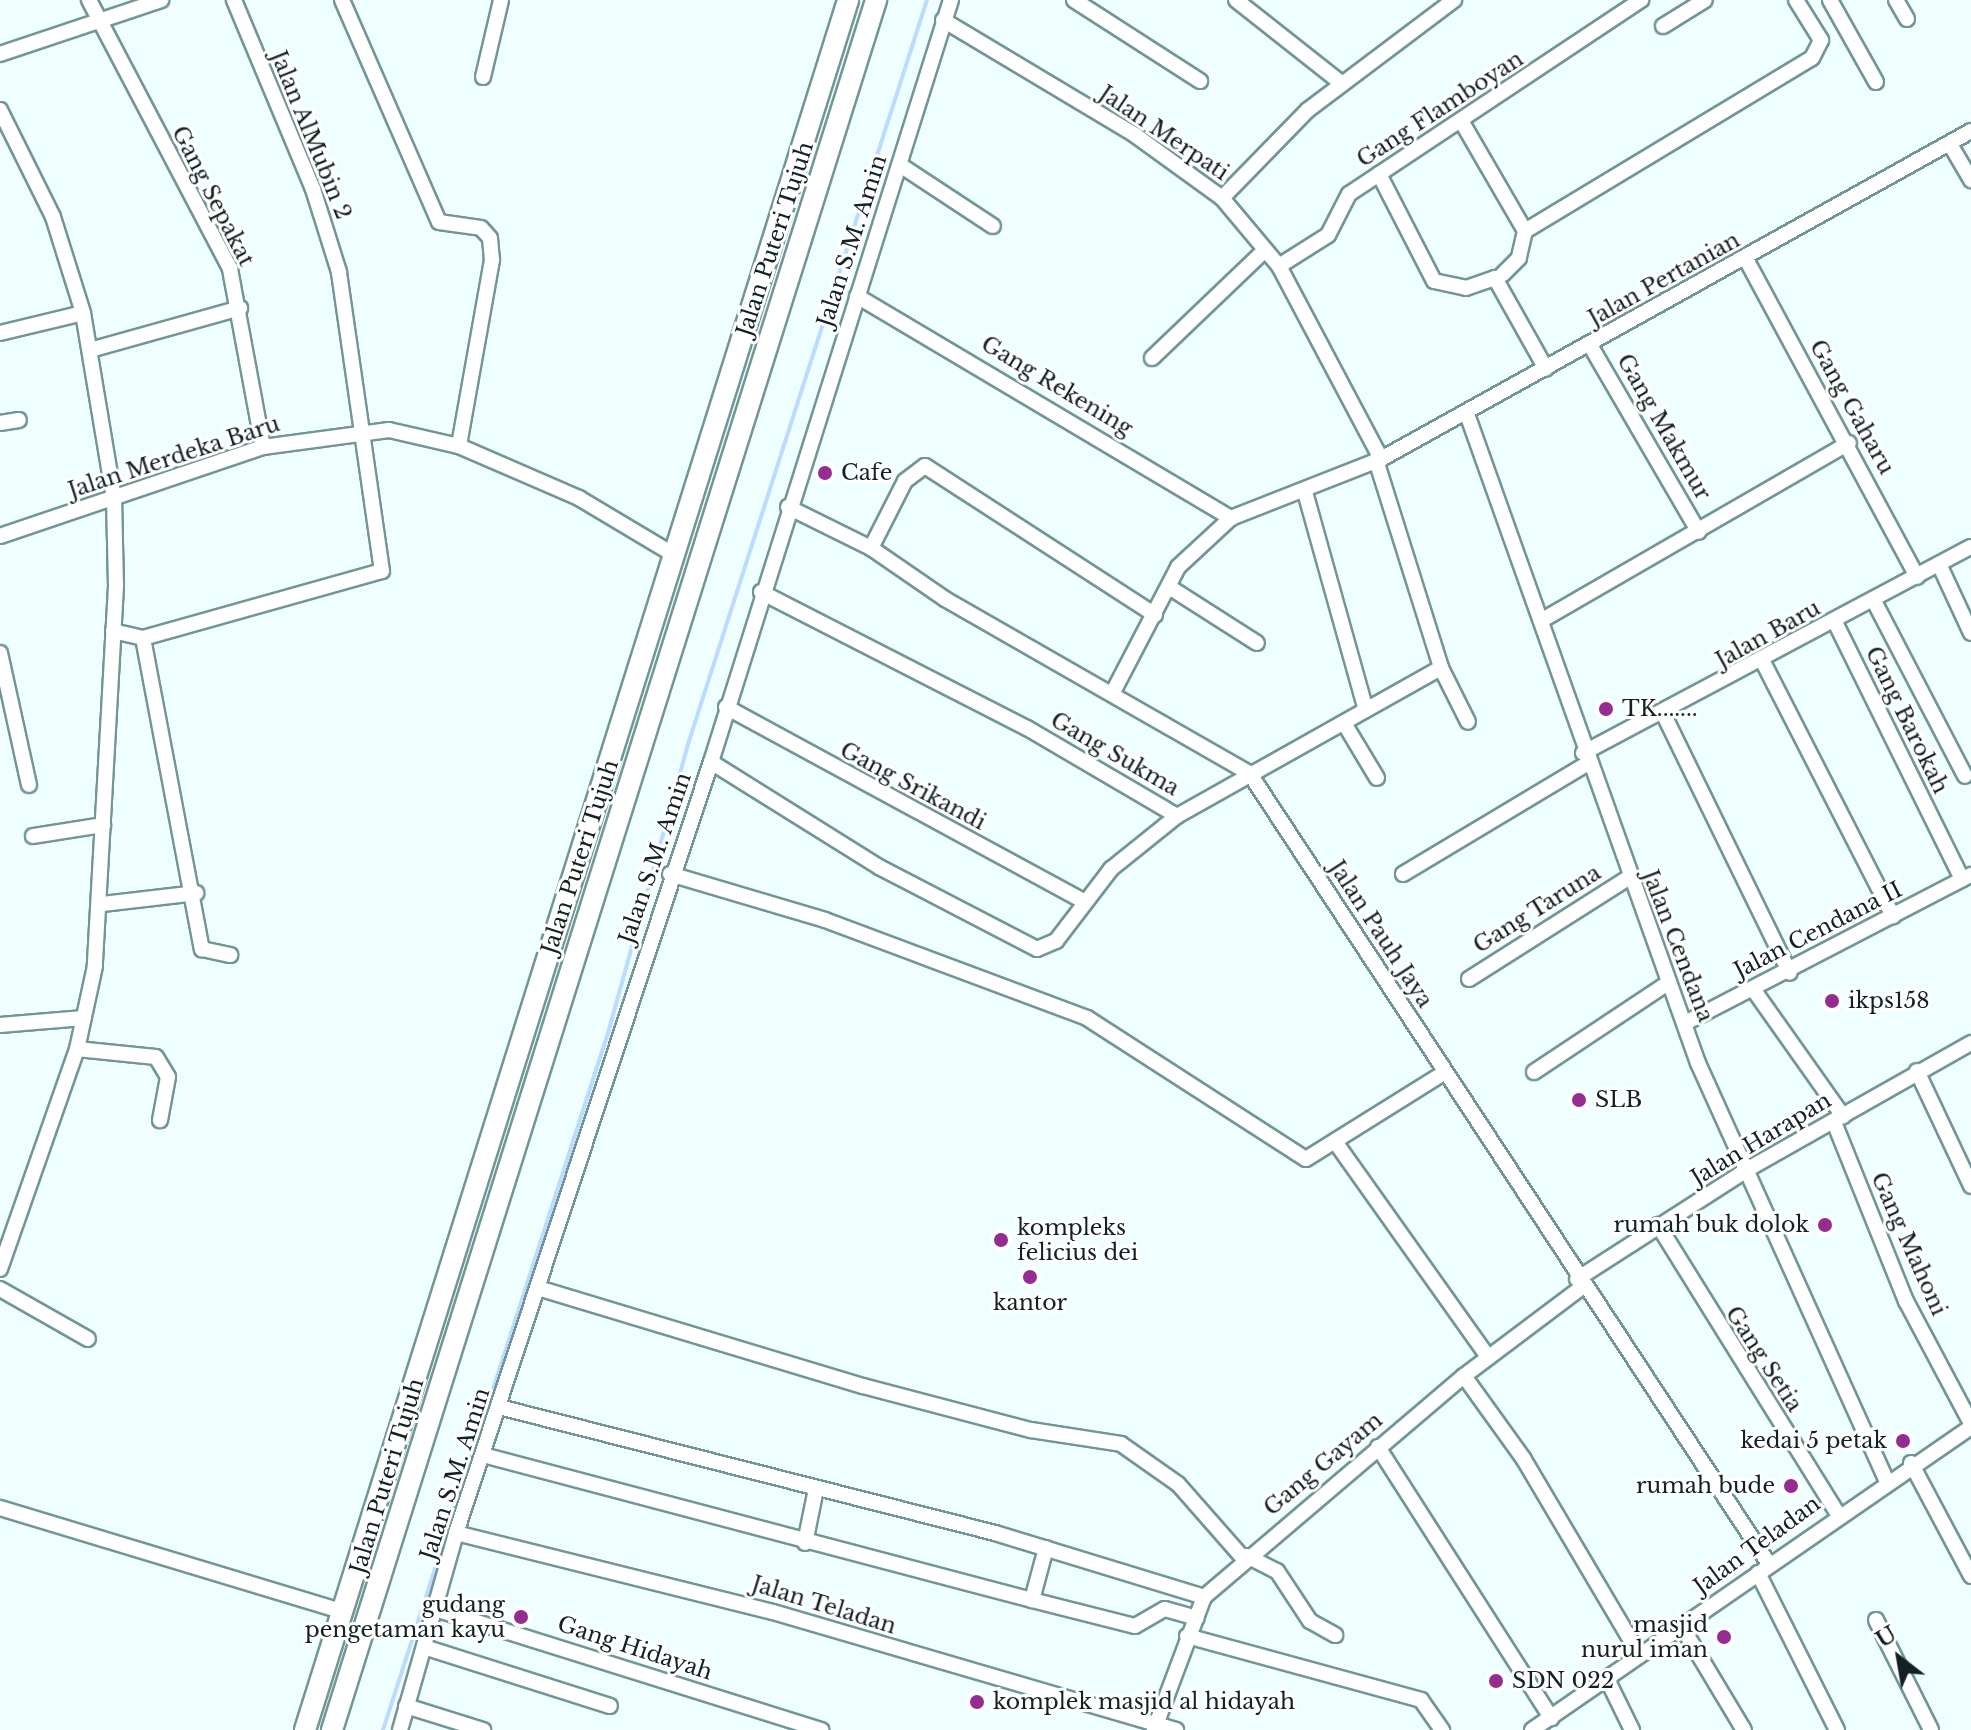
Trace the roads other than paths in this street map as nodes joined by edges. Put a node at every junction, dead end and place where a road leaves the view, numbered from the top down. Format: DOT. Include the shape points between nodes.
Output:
graph roads {
  1 [pos="89,0"];
  2 [pos="161,0"];
  3 [pos="234,0"];
  4 [pos="342,0"];
  5 [pos="501,0"];
  6 [pos="848,0"];
  7 [pos="876,0"];
  8 [pos="951,0"];
  9 [pos="1074,0"];
  10 [pos="1236,0"];
  11 [pos="1454,0"];
  12 [pos="1641,0"];
  13 [pos="1705,0"];
  14 [pos="1796,0"];
  15 [pos="1830,0"];
  16 [pos="1896,0"];
  17 [pos="1907,19"];
  18 [pos="943,20"];
  19 [pos="100,22"];
  20 [pos="1663,26"];
  21 [pos="0,54"];
  22 [pos="483,77"];
  23 [pos="1200,81"];
  24 [pos="1876,82"];
  25 [pos="1341,83"];
  26 [pos="0,110"];
  27 [pos="1463,124"];
  28 [pos="1971,131"];
  29 [pos="1950,144"];
  30 [pos="900,165"];
  31 [pos="1379,174"];
  32 [pos="1971,180"];
  33 [pos="1222,198"];
  34 [pos="993,226"];
  35 [pos="1525,231"];
  36 [pos="1265,250"];
  37 [pos="1746,259"];
  38 [pos="1279,266"];
  39 [pos="1499,276"];
  40 [pos="857,296"];
  41 [pos="240,308"];
  42 [pos="83,313"];
  43 [pos="0,333"];
  44 [pos="1590,345"];
  45 [pos="90,350"];
  46 [pos="1152,358"];
  47 [pos="1546,369"];
  48 [pos="1467,414"];
  49 [pos="19,420"];
  50 [pos="0,423"];
  51 [pos="366,430"];
  52 [pos="1849,443"];
  53 [pos="459,446"];
  54 [pos="263,447"];
  55 [pos="1378,460"];
  56 [pos="1305,492"];
  57 [pos="114,498"];
  58 [pos="788,507"];
  59 [pos="1231,518"];
  60 [pos="1699,532"];
  61 [pos="0,536"];
  62 [pos="1971,547"];
  63 [pos="871,548"];
  64 [pos="671,553"];
  65 [pos="1939,564"];
  66 [pos="1917,577"];
  67 [pos="1169,587"];
  68 [pos="761,592"];
  69 [pos="1874,601"];
  70 [pos="1155,615"];
  71 [pos="1544,619"];
  72 [pos="1835,622"];
  73 [pos="113,631"];
  74 [pos="1971,633"];
  75 [pos="143,638"];
  76 [pos="1257,643"];
  77 [pos="0,653"];
  78 [pos="1762,660"];
  79 [pos="1441,668"];
  80 [pos="1112,694"];
  81 [pos="726,707"];
  82 [pos="1366,710"];
  83 [pos="1663,713"];
  84 [pos="1468,722"];
  85 [pos="1344,723"];
  86 [pos="1585,759"];
  87 [pos="711,762"];
  88 [pos="1250,774"];
  89 [pos="1965,776"];
  90 [pos="1377,778"];
  91 [pos="29,785"];
  92 [pos="1177,816"];
  93 [pos="103,825"];
  94 [pos="33,836"];
  95 [pos="670,874"];
  96 [pos="1403,874"];
  97 [pos="1966,877"];
  98 [pos="1628,878"];
  99 [pos="196,893"];
  100 [pos="1082,900"];
  101 [pos="103,904"];
  102 [pos="1893,916"];
  103 [pos="230,955"];
  104 [pos="1790,973"];
  105 [pos="1469,979"];
  106 [pos="1668,983"];
  107 [pos="1753,989"];
  108 [pos="84,1018"];
  109 [pos="1685,1023"];
  110 [pos="0,1025"];
  111 [pos="1971,1043"];
  112 [pos="77,1049"];
  113 [pos="1917,1071"];
  114 [pos="1445,1072"];
  115 [pos="1534,1072"];
  116 [pos="1839,1119"];
  117 [pos="160,1120"];
  118 [pos="1336,1143"];
  119 [pos="1750,1168"];
  120 [pos="1971,1186"];
  121 [pos="1658,1225"];
  122 [pos="0,1269"];
  123 [pos="1580,1283"];
  124 [pos="538,1288"];
  125 [pos="0,1289"];
  126 [pos="88,1339"];
  127 [pos="1488,1357"];
  128 [pos="1464,1376"];
  129 [pos="499,1407"];
  130 [pos="1971,1425"];
  131 [pos="1378,1447"];
  132 [pos="483,1455"];
  133 [pos="1911,1463"];
  134 [pos="1886,1480"];
  135 [pos="816,1489"];
  136 [pos="0,1508"];
  137 [pos="1837,1513"];
  138 [pos="456,1533"];
  139 [pos="805,1543"];
  140 [pos="1046,1548"];
  141 [pos="1245,1557"];
  142 [pos="1764,1568"];
  143 [pos="1971,1576"];
  144 [pos="1204,1597"];
  145 [pos="1032,1600"];
  146 [pos="435,1609"];
  147 [pos="342,1611"];
  148 [pos="1197,1618"];
  149 [pos="1876,1620"];
  150 [pos="1682,1627"];
  151 [pos="1335,1635"];
  152 [pos="1187,1636"];
  153 [pos="424,1647"];
  154 [pos="1639,1654"];
  155 [pos="1607,1679"];
  156 [pos="406,1706"];
  157 [pos="610,1706"];
  158 [pos="1551,1718"];
  159 [pos="1155,1727"];
  160 [pos="305,1730"];
  161 [pos="332,1730"];
  162 [pos="400,1730"];
  163 [pos="483,1730"];
  164 [pos="821,1730"];
  165 [pos="1176,1730"];
  166 [pos="1442,1730"];
  167 [pos="1532,1730"];
  168 [pos="1632,1730"];
  169 [pos="1744,1730"];
  170 [pos="1837,1730"];
  171 [pos="1931,1730"];
  1 -- 19 [label="street, Gang Sepakat"];
  2 -- 19 [label="street"];
  3 -- 51 [label="street, Jalan AlMubin 2" via="313,189 339,272"];
  4 -- 53 [label="street" via="439,222 481,228 490,238 492,260"];
  5 -- 22 [label="street"];
  6 -- 64 [label="highway, Jalan Puteri Tujuh"];
  7 -- 161 [label="highway, Jalan Puteri Tujuh"];
  8 -- 18 [label="street, Jalan S.M. Amin"];
  9 -- 23 [label="street"];
  10 -- 25 [label="street"];
  11 -- 25 [label="street"];
  12 -- 27 [label="street, Gang Flamboyan"];
  13 -- 20 [label="street"];
  14 -- 35 [label="street" via="1821,40 1812,58"];
  15 -- 24 [label="street"];
  16 -- 17 [label="street"];
  18 -- 30 [label="street, Jalan S.M. Amin"];
  18 -- 33 [label="street, Jalan Merpati" via="1135,135"];
  19 -- 21 [label="street"];
  19 -- 41 [label="street, Gang Sepakat" via="230,269"];
  25 -- 33 [label="street"];
  26 -- 42 [label="street" via="58,227"];
  27 -- 31 [label="street, Gang Flamboyan"];
  27 -- 35 [label="street"];
  28 -- 29 [label="street, Jalan Pertanian"];
  29 -- 32 [label="street"];
  29 -- 37 [label="street, Jalan Pertanian"];
  30 -- 34 [label="street"];
  30 -- 40 [label="street, Jalan S.M. Amin"];
  31 -- 38 [label="street, Gang Flamboyan" via="1349,194 1328,235"];
  31 -- 39 [label="street" via="1439,287"];
  33 -- 36 [label="street, Jalan Merpati"];
  35 -- 39 [label="street" via="1519,258"];
  36 -- 38 [label="street, Jalan Merpati"];
  36 -- 46 [label="street"];
  37 -- 44 [label="street, Jalan Pertanian"];
  37 -- 52 [label="street, Gang Gaharu"];
  38 -- 55 [label="street, Jalan Merpati"];
  39 -- 47 [label="street"];
  40 -- 58 [label="street, Jalan S.M. Amin"];
  40 -- 59 [label="street, Gang Rekening"];
  41 -- 45 [label="street"];
  41 -- 54 [label="street, Gang Sepakat"];
  42 -- 43 [label="street"];
  42 -- 45 [label="street"];
  44 -- 47 [label="street, Jalan Pertanian"];
  44 -- 60 [label="street, Gang Makmur"];
  45 -- 57 [label="street"];
  47 -- 48 [label="street, Jalan Pertanian"];
  48 -- 55 [label="street, Jalan Pertanian"];
  48 -- 71 [label="street, Jalan Cendana"];
  49 -- 50 [label="street"];
  51 -- 53 [label="street, Jalan Merdeka Baru"];
  51 -- 54 [label="street, Jalan Merdeka Baru"];
  51 -- 75 [label="street, Jalan AlMubin 2" via="382,571"];
  52 -- 60 [label="street"];
  52 -- 66 [label="street, Gang Gaharu"];
  53 -- 64 [label="street, Jalan Merdeka Baru" via="579,498"];
  54 -- 57 [label="street, Jalan Merdeka Baru"];
  55 -- 56 [label="street, Jalan Pertanian"];
  55 -- 79 [label="street, Jalan Merpati"];
  56 -- 59 [label="street, Jalan Pertanian"];
  56 -- 82 [label="street"];
  57 -- 61 [label="street, Jalan Merdeka Baru"];
  57 -- 73 [label="street"];
  58 -- 63 [label="street, Jalan Pauh Jaya"];
  58 -- 68 [label="street, Jalan S.M. Amin"];
  59 -- 67 [label="street, Jalan Pertanian" via="1193,548"];
  60 -- 71 [label="street"];
  62 -- 65 [label="street, Jalan Baru"];
  63 -- 70 [label="street" via="905,481 925,466"];
  63 -- 80 [label="street, Jalan Pauh Jaya"];
  64 -- 147 [label="highway, Jalan Puteri Tujuh"];
  65 -- 66 [label="street, Jalan Baru"];
  65 -- 74 [label="street"];
  66 -- 69 [label="street, Jalan Baru"];
  67 -- 70 [label="street, Jalan Pertanian"];
  67 -- 76 [label="street"];
  68 -- 81 [label="street, Jalan S.M. Amin"];
  68 -- 92 [label="street, Gang Sukma" via="1027,728"];
  69 -- 72 [label="street, Jalan Baru"];
  69 -- 89 [label="street"];
  70 -- 80 [label="street, Jalan Pertanian"];
  71 -- 86 [label="street, Jalan Cendana"];
  72 -- 78 [label="street, Jalan Baru"];
  72 -- 97 [label="street, Gang Barokah"];
  73 -- 75 [label="street"];
  73 -- 93 [label="street"];
  75 -- 99 [label="street"];
  77 -- 91 [label="street"];
  78 -- 83 [label="street, Jalan Baru"];
  78 -- 102 [label="street"];
  79 -- 82 [label="street, Gang Sukma"];
  79 -- 84 [label="street, Jalan Merpati"];
  80 -- 88 [label="street, Jalan Pauh Jaya"];
  81 -- 87 [label="street, Jalan S.M. Amin"];
  81 -- 100 [label="street, Gang Srikandi"];
  82 -- 85 [label="street, Gang Sukma"];
  83 -- 86 [label="street, Jalan Baru"];
  83 -- 104 [label="street"];
  85 -- 88 [label="street, Gang Sukma"];
  85 -- 90 [label="street"];
  86 -- 96 [label="street, Jalan Baru"];
  86 -- 98 [label="street, Jalan Cendana"];
  87 -- 95 [label="street, Jalan S.M. Amin"];
  87 -- 100 [label="street" via="879,867 1029,946 1056,941"];
  88 -- 92 [label="street, Gang Sukma"];
  88 -- 114 [label="street, Jalan Pauh Jaya"];
  92 -- 100 [label="street"];
  93 -- 94 [label="street"];
  93 -- 101 [label="street"];
  95 -- 118 [label="street" via="825,920 1087,1018 1306,1159"];
  95 -- 124 [label="street, Jalan S.M. Amin"];
  97 -- 102 [label="street, Jalan Cendana II"];
  98 -- 105 [label="street, Gang Taruna"];
  98 -- 106 [label="street, Jalan Cendana"];
  99 -- 101 [label="street"];
  99 -- 103 [label="street" via="202,949"];
  101 -- 108 [label="street"];
  102 -- 104 [label="street, Jalan Cendana II"];
  104 -- 107 [label="street, Jalan Cendana II"];
  106 -- 109 [label="street, Jalan Cendana"];
  106 -- 115 [label="street"];
  107 -- 109 [label="street, Jalan Cendana II"];
  107 -- 116 [label="street, Gang Mahoni"];
  108 -- 110 [label="street"];
  108 -- 112 [label="street"];
  109 -- 119 [label="street, Jalan Cendana"];
  111 -- 113 [label="street, Jalan Harapan"];
  112 -- 117 [label="street" via="156,1057 168,1077"];
  112 -- 122 [label="street"];
  113 -- 116 [label="street, Jalan Harapan"];
  113 -- 120 [label="street"];
  114 -- 118 [label="street"];
  114 -- 123 [label="street, Jalan Pauh Jaya"];
  116 -- 119 [label="street, Jalan Harapan"];
  116 -- 130 [label="street, Gang Mahoni" via="1906,1301"];
  118 -- 127 [label="street"];
  119 -- 121 [label="street, Jalan Harapan"];
  119 -- 134 [label="street, Jalan Cendana"];
  121 -- 123 [label="street, Jalan Harapan"];
  121 -- 137 [label="street, Gang Setia" via="1738,1364"];
  123 -- 127 [label="street, Gang Gayam"];
  123 -- 142 [label="street, Jalan Pauh Jaya"];
  124 -- 129 [label="street, Jalan S.M. Amin"];
  124 -- 141 [label="street" via="863,1386 1031,1430 1121,1444 1178,1484"];
  125 -- 126 [label="street"];
  127 -- 128 [label="street, Gang Gayam"];
  128 -- 131 [label="street, Gang Gayam"];
  128 -- 154 [label="street" via="1523,1458"];
  129 -- 132 [label="street, Jalan S.M. Amin"];
  129 -- 135 [label="street"];
  130 -- 133 [label="street, Jalan Teladan"];
  131 -- 141 [label="street, Gang Gayam"];
  131 -- 158 [label="street"];
  132 -- 138 [label="street, Jalan S.M. Amin"];
  132 -- 139 [label="street"];
  133 -- 134 [label="street, Jalan Teladan"];
  133 -- 143 [label="street"];
  134 -- 137 [label="street, Jalan Teladan"];
  135 -- 139 [label="street"];
  135 -- 140 [label="street"];
  136 -- 147 [label="street"];
  137 -- 142 [label="street, Jalan Teladan"];
  138 -- 146 [label="street, Jalan S.M. Amin"];
  138 -- 159 [label="street, Jalan Teladan" via="758,1608"];
  139 -- 145 [label="street"];
  140 -- 144 [label="street"];
  140 -- 145 [label="street"];
  141 -- 144 [label="street, Gang Gayam"];
  141 -- 151 [label="street" via="1277,1571 1310,1621"];
  142 -- 150 [label="street, Jalan Teladan"];
  142 -- 170 [label="street, Jalan Pauh Jaya"];
  144 -- 148 [label="street, Gang Gayam"];
  145 -- 148 [label="street" via="1135,1626 1165,1609"];
  146 -- 153 [label="street, Jalan S.M. Amin"];
  146 -- 164 [label="street, Gang Hidayah"];
  147 -- 160 [label="highway, Jalan Puteri Tujuh"];
  148 -- 152 [label="street, Gang Gayam"];
  149 -- 171 [label="street"];
  150 -- 154 [label="street, Jalan Teladan"];
  150 -- 169 [label="street"];
  152 -- 159 [label="street, Gang Gayam"];
  152 -- 166 [label="street" via="1421,1700"];
  153 -- 156 [label="street, Jalan S.M. Amin"];
  153 -- 157 [label="street"];
  154 -- 155 [label="street, Jalan Teladan"];
  155 -- 158 [label="street, Jalan Teladan"];
  155 -- 168 [label="street"];
  156 -- 162 [label="street, Jalan S.M. Amin"];
  156 -- 163 [label="street"];
  158 -- 167 [label="street, Jalan Teladan"];
  159 -- 165 [label="street, Jalan Teladan"];
}
